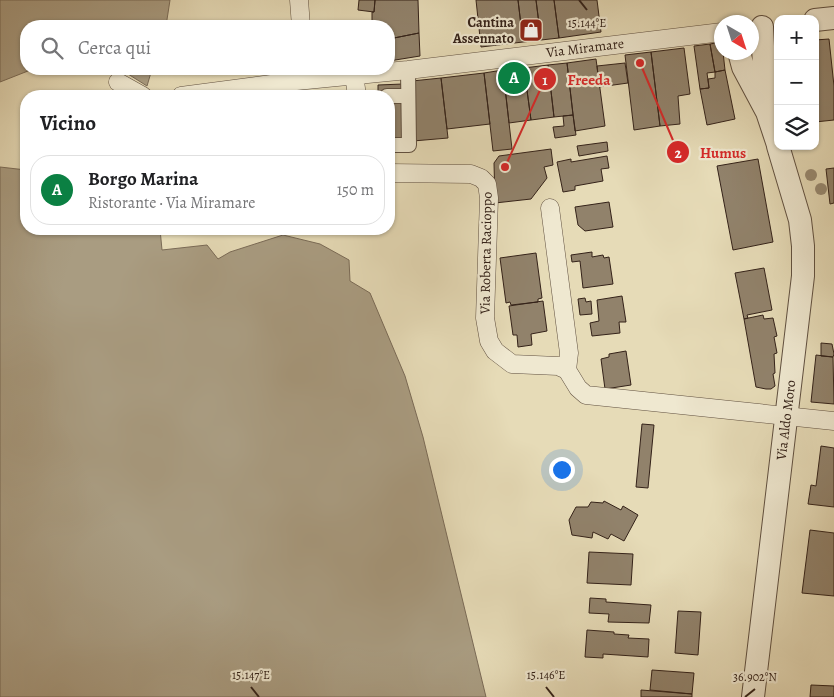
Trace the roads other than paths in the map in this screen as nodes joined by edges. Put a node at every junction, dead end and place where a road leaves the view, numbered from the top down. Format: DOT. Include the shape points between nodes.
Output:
graph roads {
  1 [pos="298,0"];
  2 [pos="834,18"];
  3 [pos="300,20"];
  4 [pos="819,20"];
  5 [pos="764,27"];
  6 [pos="714,33"];
  7 [pos="741,60"];
  8 [pos="408,70"];
  9 [pos="395,71"];
  10 [pos="299,75"];
  11 [pos="354,75"];
  12 [pos="118,82"];
  13 [pos="132,90"];
  14 [pos="215,90"];
  15 [pos="357,90"];
  16 [pos="395,96"];
  17 [pos="408,96"];
  18 [pos="766,112"];
  19 [pos="774,135"];
  20 [pos="395,145"];
  21 [pos="779,150"];
  22 [pos="395,173"];
  23 [pos="550,208"];
  24 [pos="567,370"];
  25 [pos="787,415"];
  26 [pos="834,421"];
  27 [pos="753,697"];
  1 -- 3 [label="street"];
  2 -- 4 [label="street"];
  5 -- 18 [label="street"];
  6 -- 8 [label="street, Via Miramare"];
  7 -- 18 [label="street"];
  8 -- 9 [label="street, Via Miramare"];
  8 -- 17 [label="street"];
  10 -- 14 [label="street, Via Miramare"];
  11 -- 15 [label="street"];
  12 -- 13 [label="street"];
  16 -- 17 [label="street"];
  17 -- 20 [label="street" via="409,145"];
  18 -- 19 [label="street, Via Aldo Moro"];
  21 -- 25 [label="street, Via Aldo Moro" via="800,220 804,246"];
  22 -- 24 [label="street, Via Roberta Racioppo" via="471,174 487,184 489,228 485,318 490,342 495,351 512,364 558,366"];
  23 -- 24 [label="street" via="569,353"];
  24 -- 25 [label="street" via="586,395"];
  25 -- 26 [label="street"];
  25 -- 27 [label="street, Via Aldo Moro"];
}
